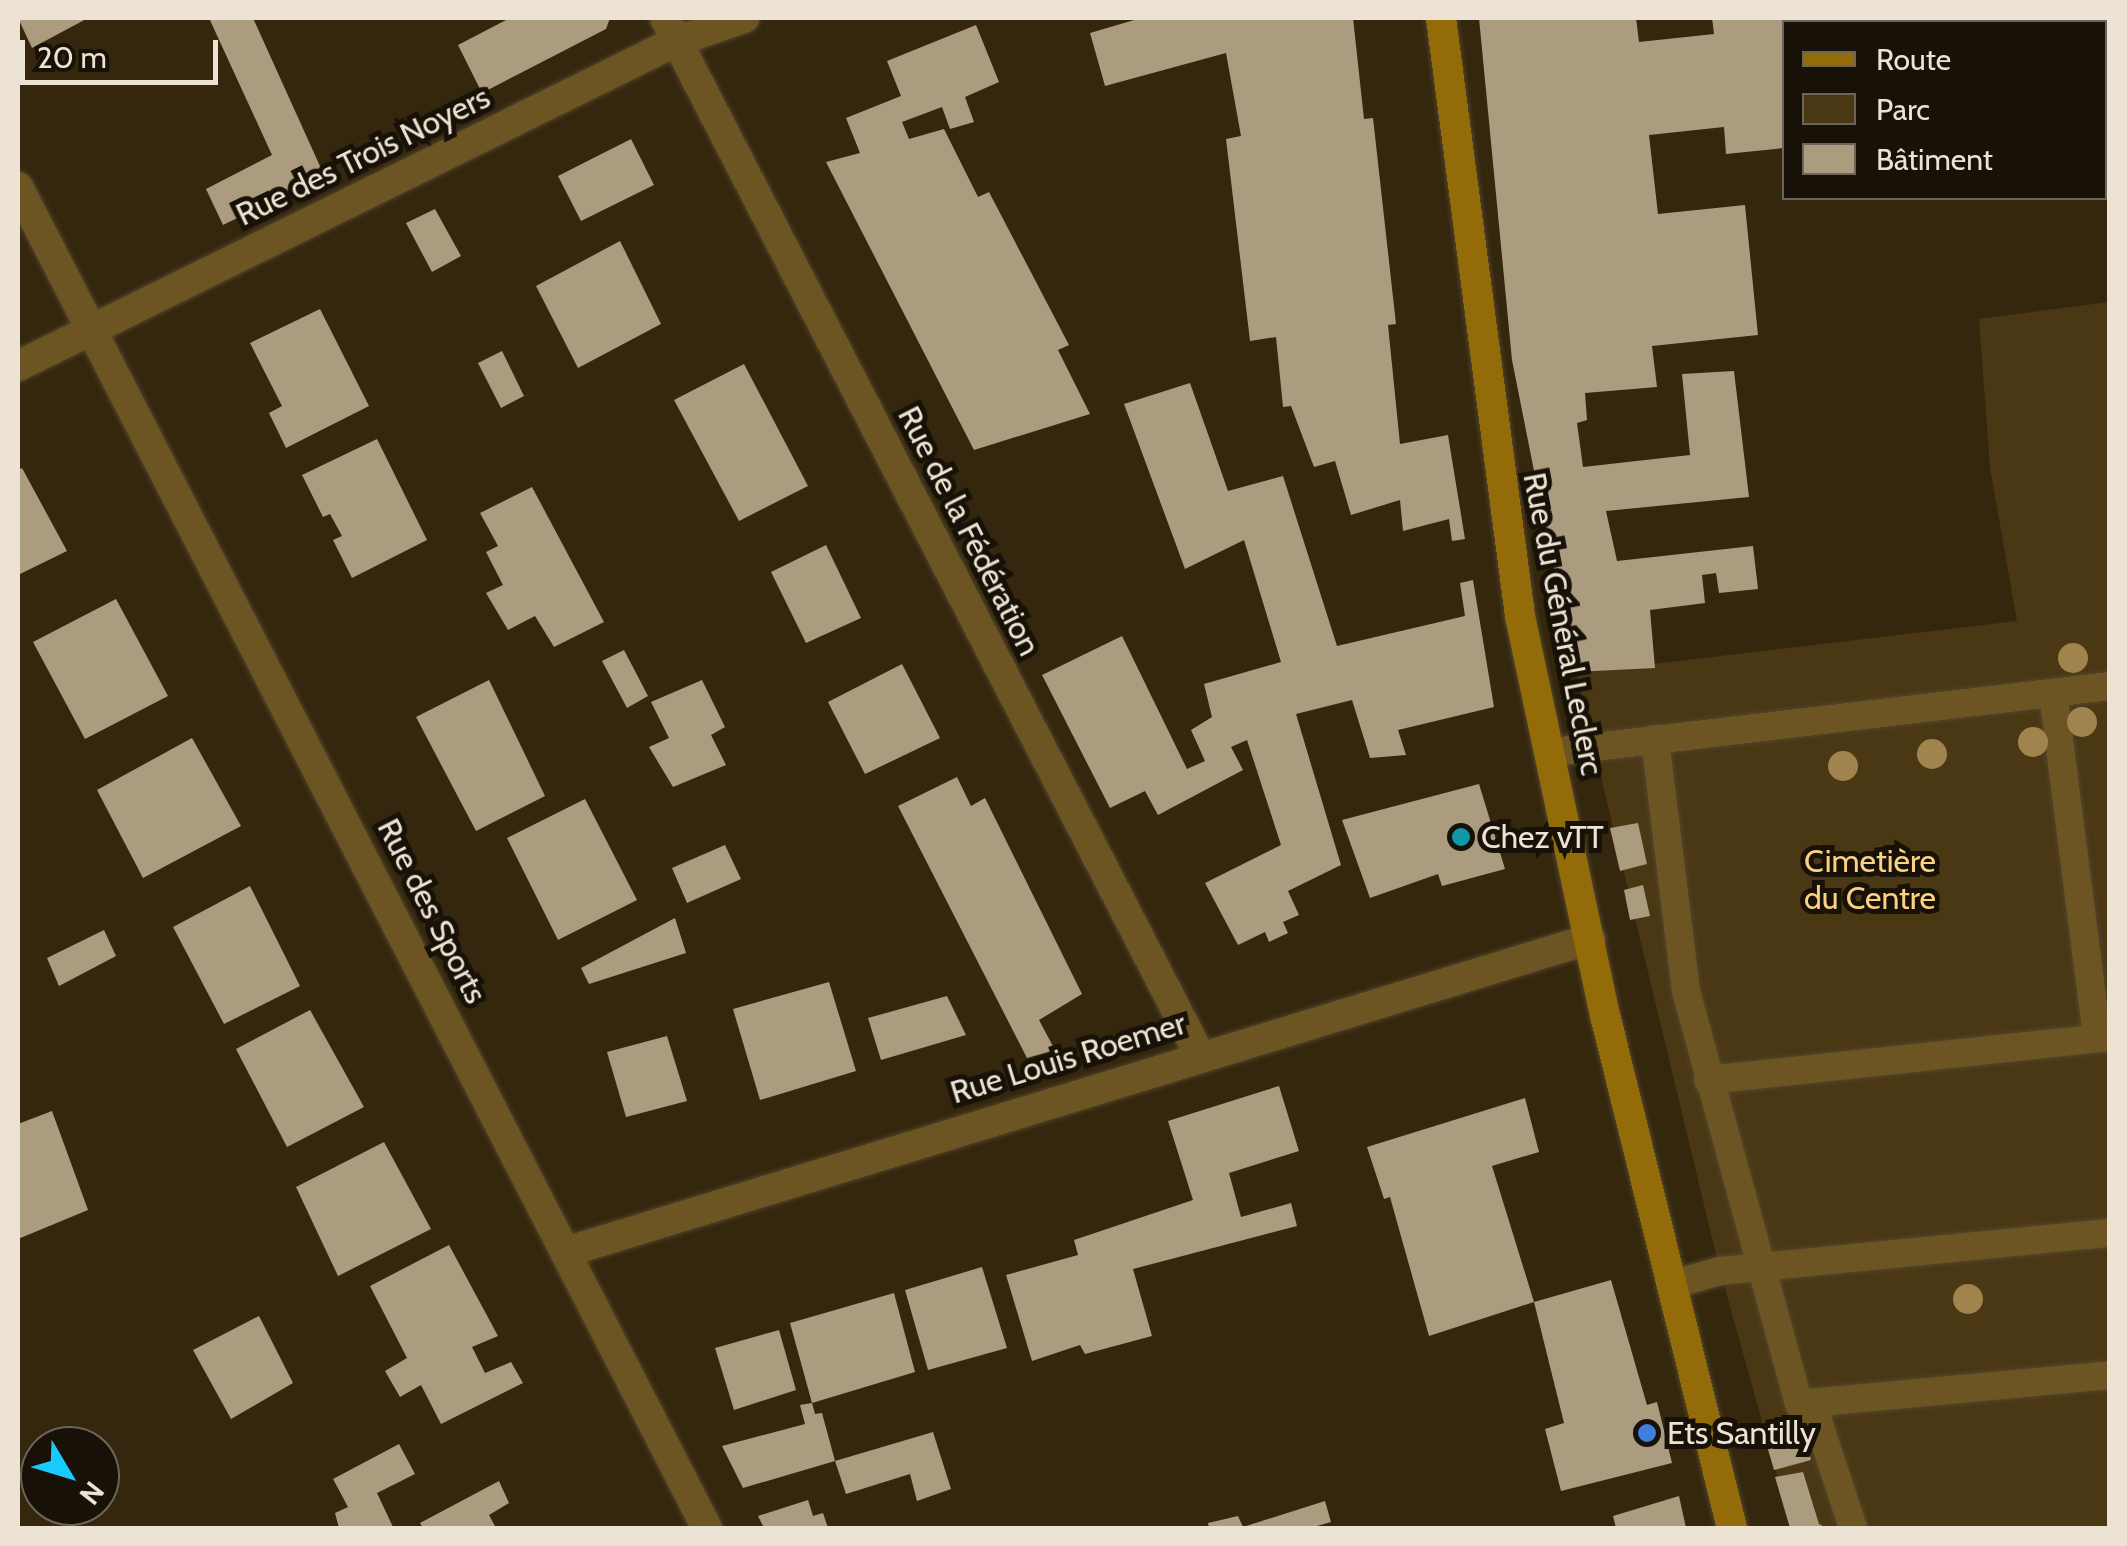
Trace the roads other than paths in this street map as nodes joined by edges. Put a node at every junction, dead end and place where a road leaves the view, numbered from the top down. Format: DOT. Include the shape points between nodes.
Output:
graph roads {
  1 [pos="744,18"];
  2 [pos="1441,18"];
  3 [pos="671,29"];
  4 [pos="18,187"];
  5 [pos="90,328"];
  6 [pos="18,366"];
  7 [pos="2110,686"];
  8 [pos="2053,693"];
  9 [pos="1655,739"];
  10 [pos="1552,752"];
  11 [pos="1590,939"];
  12 [pos="2104,1037"];
  13 [pos="1199,1054"];
  14 [pos="1708,1080"];
  15 [pos="2110,1233"];
  16 [pos="568,1250"];
  17 [pos="1760,1266"];
  18 [pos="1674,1284"];
  19 [pos="2110,1374"];
  20 [pos="1812,1403"];
  21 [pos="707,1528"];
  22 [pos="1732,1528"];
  23 [pos="1853,1528"];
  1 -- 3 [label="street, Rue des Trois Noyers"];
  2 -- 10 [label="main road, Rue du Général Leclerc" via="1493,446 1520,616"];
  3 -- 5 [label="street, Rue des Trois Noyers"];
  3 -- 13 [label="street, Rue de la Fédération"];
  4 -- 5 [label="street, Rue des Sports"];
  5 -- 6 [label="street, Rue des Trois Noyers"];
  5 -- 16 [label="street, Rue des Sports"];
  7 -- 8 [label="lane"];
  8 -- 9 [label="lane"];
  8 -- 12 [label="lane"];
  9 -- 10 [label="lane"];
  9 -- 14 [label="lane" via="1686,992"];
  10 -- 11 [label="main road, Rue du Général Leclerc"];
  11 -- 13 [label="street, Rue Louis Roemer"];
  11 -- 18 [label="main road, Rue du Général Leclerc"];
  12 -- 14 [label="lane"];
  13 -- 16 [label="street, Rue Louis Roemer"];
  14 -- 17 [label="lane"];
  15 -- 17 [label="lane"];
  16 -- 21 [label="street, Rue des Sports"];
  17 -- 18 [label="lane"];
  17 -- 20 [label="lane" via="1799,1404"];
  18 -- 22 [label="main road, Rue du Général Leclerc"];
  19 -- 20 [label="lane"];
  20 -- 23 [label="lane"];
}
